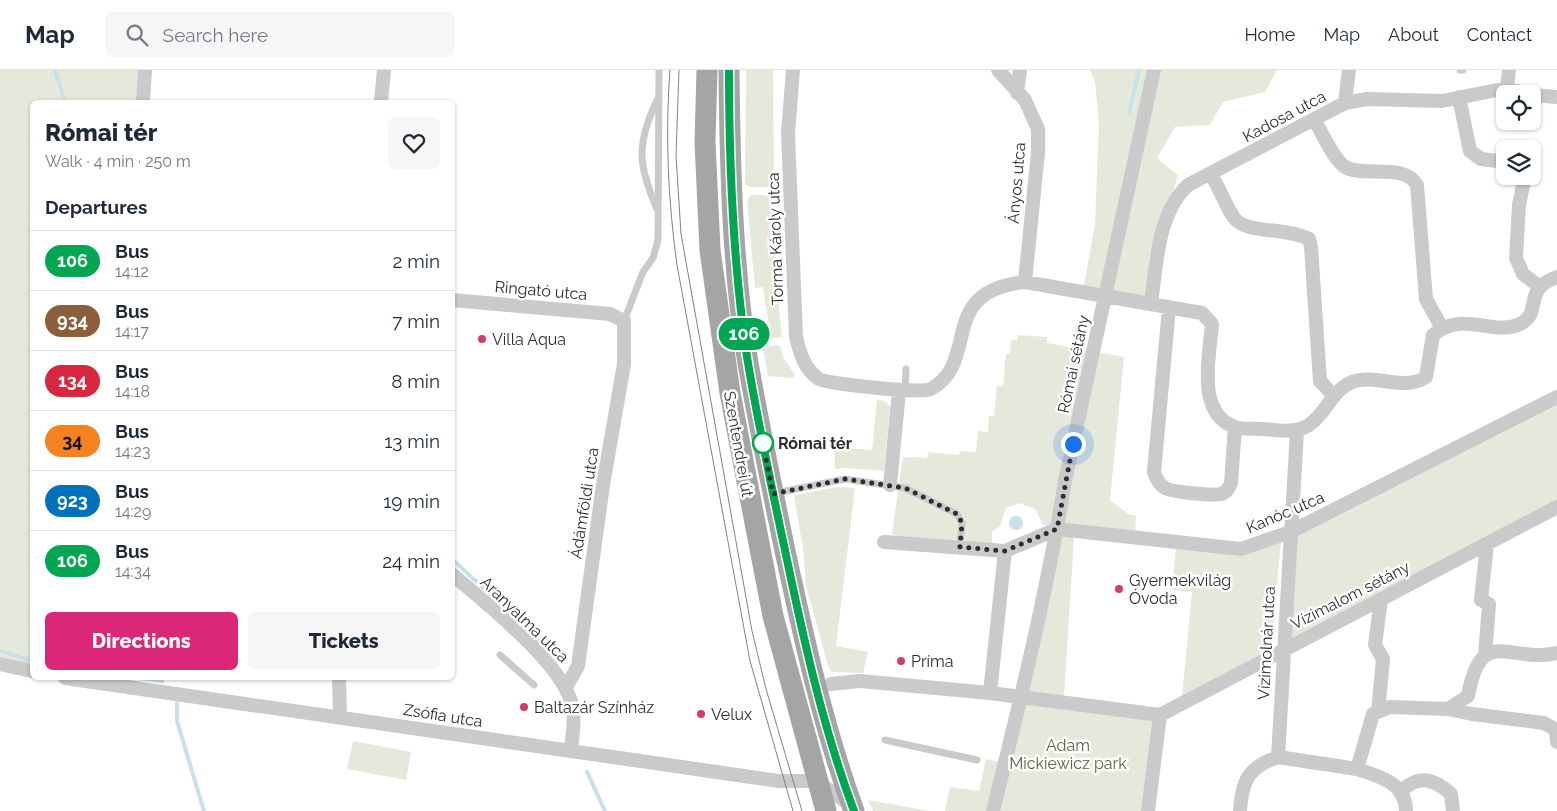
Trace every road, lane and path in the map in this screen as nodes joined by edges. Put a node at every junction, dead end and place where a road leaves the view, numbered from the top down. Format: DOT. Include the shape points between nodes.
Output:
graph roads {
  1 [pos="145,70"];
  2 [pos="384,70"];
  3 [pos="660,70"];
  4 [pos="707,70"];
  5 [pos="729,70"];
  6 [pos="793,70"];
  7 [pos="998,70"];
  8 [pos="1020,70"];
  9 [pos="1154,70"];
  10 [pos="1349,70"];
  11 [pos="1460,70"];
  12 [pos="1464,70"];
  13 [pos="1509,70"];
  14 [pos="1507,85"];
  15 [pos="1496,90"];
  16 [pos="1017,93"];
  17 [pos="1541,96"];
  18 [pos="1459,97"];
  19 [pos="1557,97"];
  20 [pos="658,98"];
  21 [pos="143,100"];
  22 [pos="381,100"];
  23 [pos="1345,103"];
  24 [pos="1314,119"];
  25 [pos="1496,161"];
  26 [pos="1211,175"];
  27 [pos="1522,185"];
  28 [pos="659,214"];
  29 [pos="1557,278"];
  30 [pos="1025,282"];
  31 [pos="1540,287"];
  32 [pos="1106,294"];
  33 [pos="455,300"];
  34 [pos="1151,303"];
  35 [pos="1169,308"];
  36 [pos="624,321"];
  37 [pos="1442,328"];
  38 [pos="906,369"];
  39 [pos="902,391"];
  40 [pos="1334,396"];
  41 [pos="1557,397"];
  42 [pos="1235,427"];
  43 [pos="1298,432"];
  44 [pos="890,485"];
  45 [pos="773,494"];
  46 [pos="1557,507"];
  47 [pos="1057,529"];
  48 [pos="1290,532"];
  49 [pos="884,542"];
  50 [pos="1487,544"];
  51 [pos="960,547"];
  52 [pos="1005,551"];
  53 [pos="455,577"];
  54 [pos="1381,598"];
  55 [pos="1283,649"];
  56 [pos="1557,653"];
  57 [pos="500,655"];
  58 [pos="1485,656"];
  59 [pos="0,664"];
  60 [pos="30,670"];
  61 [pos="96,680"];
  62 [pos="339,680"];
  63 [pos="111,681"];
  64 [pos="831,684"];
  65 [pos="534,685"];
  66 [pos="566,687"];
  67 [pos="990,693"];
  68 [pos="1022,697"];
  69 [pos="1448,709"];
  70 [pos="1378,712"];
  71 [pos="1160,714"];
  72 [pos="340,717"];
  73 [pos="829,735"];
  74 [pos="885,740"];
  75 [pos="1557,742"];
  76 [pos="571,751"];
  77 [pos="1278,757"];
  78 [pos="977,760"];
  79 [pos="1357,768"];
  80 [pos="816,781"];
  81 [pos="1402,791"];
  82 [pos="853,808"];
  83 [pos="826,811"];
  84 [pos="993,811"];
  85 [pos="1148,811"];
  86 [pos="1240,811"];
  87 [pos="1406,811"];
  88 [pos="1453,811"];
  1 -- 21 [label="street"];
  2 -- 22 [label="street"];
  3 -- 20 [label="lane"];
  4 -- 80 [label="main road, Szentendrei út" via="705,142 710,250 730,393 773,616"];
  5 -- 45 [label="main road, Szentendrei út" via="739,291 747,357"];
  6 -- 39 [label="street, Torma Károly utca" via="788,133 796,337 803,362 820,380"];
  7 -- 16 [label="street, Ányos utca"];
  8 -- 16 [label="street"];
  9 -- 32 [label="street, Római sétány"];
  10 -- 23 [label="street"];
  11 -- 12 [label="lane"];
  13 -- 14 [label="street"];
  15 -- 18 [label="street, Kadosa utca"];
  16 -- 30 [label="street, Ányos utca" via="1025,100 1038,129"];
  17 -- 19 [label="street"];
  18 -- 23 [label="street, Kadosa utca" via="1442,100 1367,99"];
  18 -- 25 [label="street" via="1470,151 1481,159"];
  20 -- 28 [label="lane"];
  20 -- 28 [label="lane" via="645,132 641,163"];
  23 -- 24 [label="street, Kadosa utca"];
  24 -- 26 [label="street, Kadosa utca"];
  24 -- 37 [label="street" via="1338,160 1347,169 1401,174 1414,180 1426,299"];
  26 -- 34 [label="street, Kadosa utca" via="1188,185 1168,211"];
  26 -- 40 [label="street" via="1235,219 1242,224 1252,228 1292,231 1309,238 1320,381"];
  27 -- 31 [label="street" via="1516,258 1523,274"];
  28 -- 36 [label="lane" via="658,240 653,258 643,272"];
  29 -- 31 [label="street"];
  30 -- 32 [label="street, Torma Károly utca"];
  30 -- 39 [label="street, Torma Károly utca" via="990,290 969,310 950,373 930,390"];
  31 -- 37 [label="street" via="1535,291 1531,314 1524,322 1511,327 1452,323"];
  32 -- 34 [label="street, Torma Károly utca"];
  32 -- 47 [label="street, Római sétány"];
  33 -- 36 [label="street, Ringató utca" via="610,314"];
  34 -- 35 [label="street, Torma Károly utca"];
  35 -- 42 [label="street, Torma Károly utca" via="1202,313 1212,324 1208,389 1216,412"];
  35 -- 42 [label="street" via="1154,472 1157,481 1166,489 1212,494 1228,490"];
  36 -- 66 [label="street, Ádámföldi utca" via="624,364 603,485 578,666"];
  37 -- 40 [label="street" via="1433,335 1426,377 1412,384 1352,382"];
  38 -- 39 [label="lane"];
  39 -- 44 [label="street"];
  40 -- 43 [label="street" via="1312,423"];
  41 -- 48 [label="street, Kanóc utca"];
  42 -- 43 [label="street"];
  43 -- 48 [label="street, Vízimolnár utca"];
  44 -- 45 [label="lane" via="845,479"];
  44 -- 51 [label="lane" via="905,488 957,514 962,523"];
  45 -- 73 [label="main road, Szentendrei út" via="799,618"];
  46 -- 50 [label="street, Vízimalom sétány"];
  47 -- 48 [label="street, Kanóc utca" via="1241,549"];
  47 -- 52 [label="street, Kanóc utca"];
  47 -- 68 [label="street, Római sétány"];
  48 -- 55 [label="street, Vízimolnár utca"];
  49 -- 51 [label="street"];
  50 -- 54 [label="street, Vízimalom sétány"];
  50 -- 58 [label="street" via="1482,600 1489,604"];
  51 -- 52 [label="street"];
  52 -- 67 [label="street"];
  53 -- 66 [label="street, Aranyalma utca" via="518,634"];
  54 -- 55 [label="street, Vízimalom sétány"];
  54 -- 70 [label="street" via="1375,645 1383,658"];
  55 -- 71 [label="street, Vízimalom sétány"];
  55 -- 77 [label="street, Vízimolnár utca"];
  56 -- 58 [label="street" via="1542,656 1491,651"];
  57 -- 65 [label="lane"];
  58 -- 69 [label="street" via="1479,660 1468,696"];
  59 -- 60 [label="street"];
  61 -- 63 [label="street, Zsófia utca"];
  62 -- 72 [label="street"];
  63 -- 72 [label="street, Zsófia utca"];
  64 -- 67 [label="street" via="860,681"];
  66 -- 76 [label="street, Aranyalma utca" via="573,710"];
  67 -- 68 [label="street"];
  68 -- 71 [label="street"];
  68 -- 84 [label="street, Római sétány"];
  69 -- 70 [label="street" via="1390,707"];
  69 -- 75 [label="street" via="1550,724 1556,730"];
  70 -- 79 [label="street" via="1373,714"];
  71 -- 85 [label="street"];
  72 -- 76 [label="street, Zsófia utca"];
  73 -- 80 [label="street"];
  73 -- 82 [label="main road, Szentendrei út"];
  74 -- 78 [label="lane"];
  76 -- 80 [label="street, Zsófia utca" via="779,781"];
  77 -- 79 [label="street"];
  77 -- 86 [label="street" via="1255,768 1246,780"];
  79 -- 81 [label="street" via="1388,780"];
  80 -- 82 [label="street"];
  80 -- 83 [label="main road, Szentendrei út"];
  81 -- 87 [label="street"];
  81 -- 88 [label="street" via="1412,782 1434,782 1451,794"];
}
